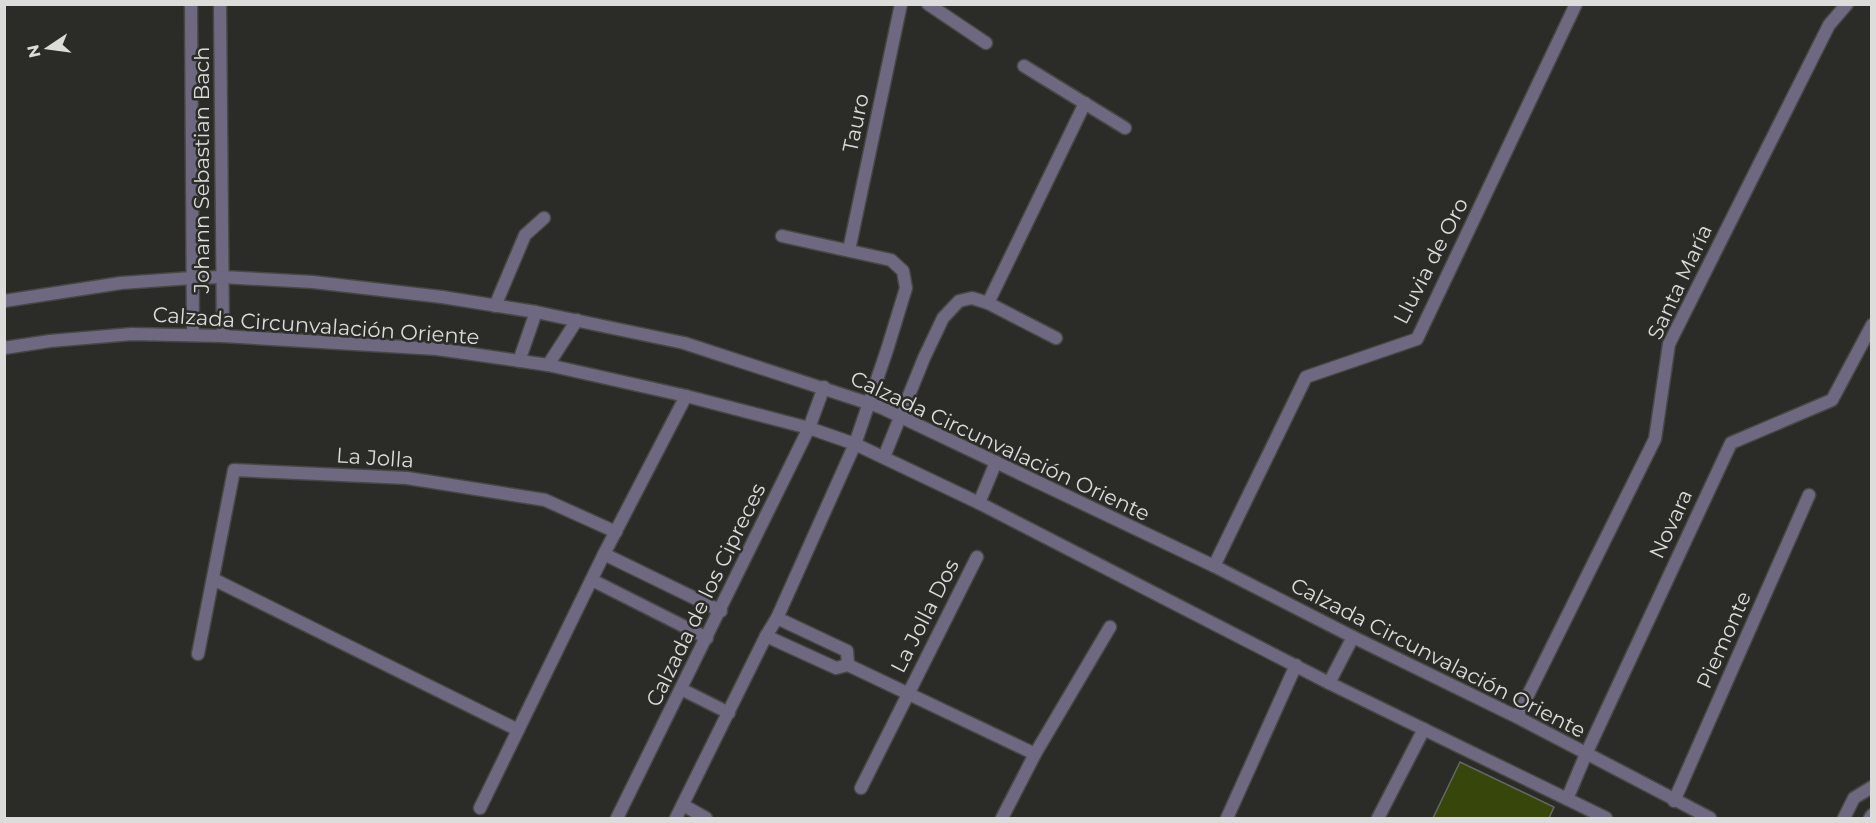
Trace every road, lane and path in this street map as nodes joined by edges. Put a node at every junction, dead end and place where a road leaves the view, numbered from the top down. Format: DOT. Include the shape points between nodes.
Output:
graph roads {
  1 [pos="191,4"];
  2 [pos="220,4"];
  3 [pos="901,4"];
  4 [pos="928,4"];
  5 [pos="1576,4"];
  6 [pos="1847,4"];
  7 [pos="986,43"];
  8 [pos="1024,66"];
  9 [pos="1085,103"];
  10 [pos="1125,128"];
  11 [pos="544,218"];
  12 [pos="782,236"];
  13 [pos="849,250"];
  14 [pos="222,277"];
  15 [pos="192,278"];
  16 [pos="4,301"];
  17 [pos="988,303"];
  18 [pos="495,306"];
  19 [pos="536,312"];
  20 [pos="577,320"];
  21 [pos="1872,325"];
  22 [pos="193,335"];
  23 [pos="223,336"];
  24 [pos="1056,338"];
  25 [pos="4,348"];
  26 [pos="519,361"];
  27 [pos="548,365"];
  28 [pos="824,387"];
  29 [pos="686,396"];
  30 [pos="868,403"];
  31 [pos="901,418"];
  32 [pos="809,428"];
  33 [pos="855,444"];
  34 [pos="884,457"];
  35 [pos="996,462"];
  36 [pos="1809,495"];
  37 [pos="979,503"];
  38 [pos="615,532"];
  39 [pos="604,554"];
  40 [pos="977,557"];
  41 [pos="1214,567"];
  42 [pos="213,579"];
  43 [pos="592,580"];
  44 [pos="720,611"];
  45 [pos="777,618"];
  46 [pos="1110,627"];
  47 [pos="766,636"];
  48 [pos="707,638"];
  49 [pos="1353,638"];
  50 [pos="198,654"];
  51 [pos="848,665"];
  52 [pos="1296,665"];
  53 [pos="1329,683"];
  54 [pos="681,689"];
  55 [pos="909,693"];
  56 [pos="729,713"];
  57 [pos="1517,717"];
  58 [pos="1424,729"];
  59 [pos="518,730"];
  60 [pos="1035,754"];
  61 [pos="1586,754"];
  62 [pos="861,788"];
  63 [pos="1872,788"];
  64 [pos="1567,799"];
  65 [pos="1674,801"];
  66 [pos="683,805"];
  67 [pos="480,808"];
  68 [pos="1707,818"];
  69 [pos="617,819"];
  70 [pos="676,819"];
  71 [pos="706,819"];
  72 [pos="1002,819"];
  73 [pos="1227,819"];
  74 [pos="1378,819"];
  75 [pos="1606,819"];
  76 [pos="1844,819"];
  1 -- 15 [label="street, Johann Sebastian Bach"];
  2 -- 14 [label="street, Johann Sebastian Bach"];
  3 -- 13 [label="street, Tauro"];
  4 -- 7 [label="street"];
  5 -- 41 [label="street, Lluvia de Oro" via="1417,339 1306,377"];
  6 -- 57 [label="street, Santa María" via="1829,25 1669,344 1655,439"];
  8 -- 9 [label="street"];
  9 -- 10 [label="street"];
  9 -- 17 [label="street"];
  11 -- 18 [label="street" via="525,235"];
  12 -- 13 [label="street"];
  13 -- 30 [label="street" via="891,260 903,272 906,288"];
  14 -- 15 [label="street, Calzada Circunvalación Oriente"];
  14 -- 18 [label="street, Calzada Circunvalación Oriente" via="313,282"];
  14 -- 23 [label="street, Johann Sebastian Bach"];
  15 -- 16 [label="street, Calzada Circunvalación Oriente" via="122,283"];
  15 -- 22 [label="street, Johann Sebastian Bach"];
  17 -- 24 [label="street"];
  17 -- 31 [label="street" via="972,298 959,302 943,318"];
  18 -- 19 [label="street, Calzada Circunvalación Oriente"];
  19 -- 20 [label="street, Calzada Circunvalación Oriente"];
  19 -- 26 [label="street"];
  20 -- 27 [label="street"];
  20 -- 28 [label="street, Calzada Circunvalación Oriente" via="684,342"];
  21 -- 61 [label="street, Novara" via="1832,400 1731,443"];
  22 -- 23 [label="street, Calzada Circunvalación Oriente"];
  22 -- 25 [label="street, Calzada Circunvalación Oriente" via="132,334"];
  23 -- 26 [label="street, Calzada Circunvalación Oriente" via="437,349"];
  26 -- 27 [label="street, Calzada Circunvalación Oriente"];
  27 -- 29 [label="street, Calzada Circunvalación Oriente"];
  28 -- 30 [label="street, Calzada Circunvalación Oriente"];
  28 -- 32 [label="street, Calzada de los Cipreces"];
  29 -- 32 [label="street, Calzada Circunvalación Oriente"];
  29 -- 38 [label="street"];
  30 -- 31 [label="street, Calzada Circunvalación Oriente"];
  30 -- 33 [label="street"];
  31 -- 34 [label="street"];
  31 -- 35 [label="street, Calzada Circunvalación Oriente"];
  32 -- 33 [label="street, Calzada Circunvalación Oriente"];
  32 -- 44 [label="street, Calzada de los Cipreces"];
  33 -- 34 [label="street, Calzada Circunvalación Oriente"];
  33 -- 45 [label="street"];
  34 -- 37 [label="street, Calzada Circunvalación Oriente"];
  35 -- 37 [label="street"];
  35 -- 41 [label="street, Calzada Circunvalación Oriente"];
  36 -- 65 [label="street, Piemonte"];
  37 -- 52 [label="street, Calzada Circunvalación Oriente"];
  38 -- 39 [label="street"];
  38 -- 42 [label="street, La Jolla" via="545,500 407,478 234,470"];
  39 -- 43 [label="street"];
  39 -- 44 [label="street"];
  40 -- 55 [label="street, La Jolla Dos"];
  41 -- 49 [label="street, Calzada Circunvalación Oriente"];
  42 -- 50 [label="street, La Jolla"];
  42 -- 59 [label="street"];
  43 -- 48 [label="street"];
  43 -- 59 [label="street"];
  44 -- 48 [label="street, Calzada de los Cipreces"];
  45 -- 47 [label="street"];
  45 -- 51 [label="street, La Jolla Dos" via="847,651"];
  46 -- 60 [label="street"];
  47 -- 51 [label="street, La Jolla Dos" via="836,668"];
  47 -- 56 [label="street"];
  48 -- 54 [label="street, Calzada de los Cipreces"];
  49 -- 53 [label="street"];
  49 -- 57 [label="street, Calzada Circunvalación Oriente"];
  51 -- 55 [label="street, La Jolla Dos"];
  52 -- 53 [label="street, Calzada Circunvalación Oriente"];
  52 -- 73 [label="street"];
  53 -- 58 [label="street, Calzada Circunvalación Oriente"];
  54 -- 56 [label="street"];
  54 -- 69 [label="street, Calzada de los Cipreces"];
  55 -- 60 [label="street, La Jolla Dos"];
  55 -- 62 [label="street, La Jolla Dos"];
  56 -- 66 [label="street"];
  57 -- 61 [label="street, Calzada Circunvalación Oriente"];
  58 -- 64 [label="street, Calzada Circunvalación Oriente"];
  58 -- 74 [label="street"];
  59 -- 67 [label="street"];
  60 -- 72 [label="street"];
  61 -- 64 [label="street, Novara"];
  61 -- 65 [label="street, Calzada Circunvalación Oriente"];
  63 -- 76 [label="street" via="1854,798"];
  64 -- 75 [label="street, Calzada Circunvalación Oriente"];
  65 -- 68 [label="street, Calzada Circunvalación Oriente"];
  66 -- 70 [label="street"];
  66 -- 71 [label="street"];
}
